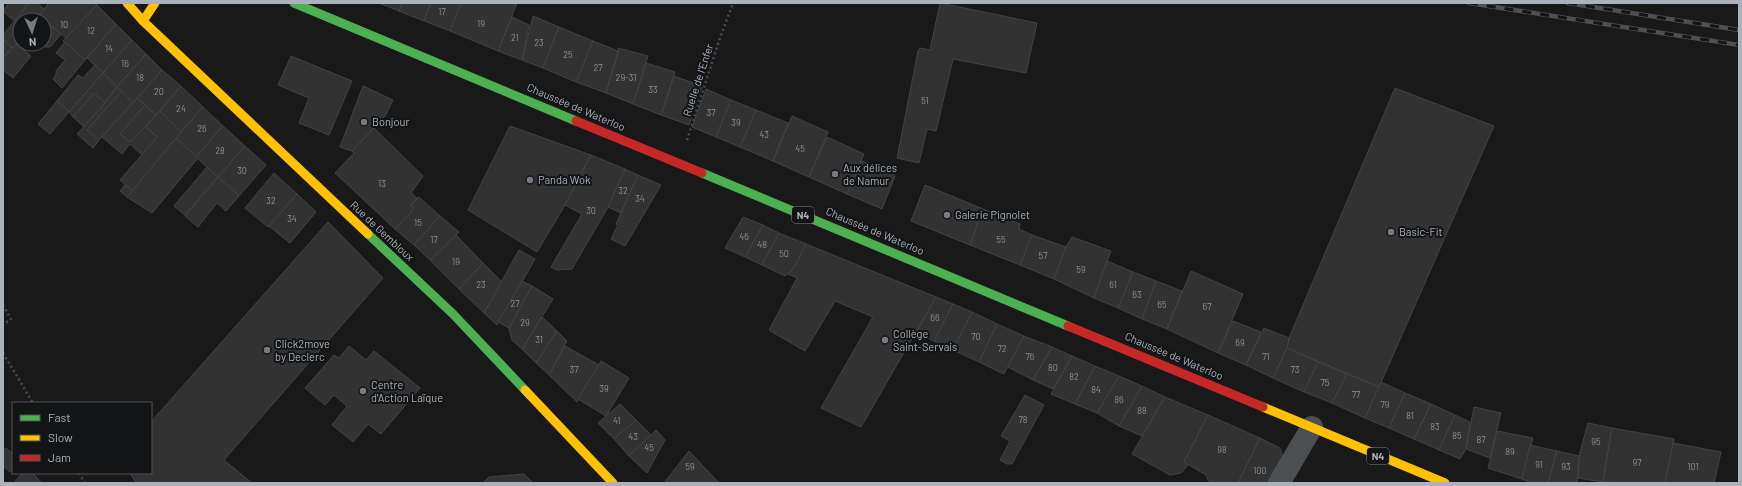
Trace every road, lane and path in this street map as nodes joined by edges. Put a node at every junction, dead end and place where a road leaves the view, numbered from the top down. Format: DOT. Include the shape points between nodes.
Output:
graph roads {
  1 [pos="127,3"];
  2 [pos="155,3"];
  3 [pos="294,3"];
  4 [pos="733,3"];
  5 [pos="143,21"];
  6 [pos="680,163"];
  7 [pos="3,305"];
  8 [pos="3,325"];
  9 [pos="3,353"];
  10 [pos="32,402"];
  11 [pos="1312,428"];
  12 [pos="80,474"];
  13 [pos="85,483"];
  14 [pos="613,483"];
  15 [pos="1279,483"];
  16 [pos="1445,483"];
  1 -- 5 [label="main road, Rue de Gembloux"];
  2 -- 5 [label="main road"];
  3 -- 6 [label="main road, Chaussée de Waterloo / N4"];
  4 -- 6 [label="path, Ruelle de l'Enfer"];
  5 -- 14 [label="main road, Rue de Gembloux" via="453,314"];
  6 -- 11 [label="main road, Chaussée de Waterloo / N4"];
  7 -- 8 [label="path" via="11,319"];
  9 -- 10 [label="path"];
  11 -- 15 [label="street"];
  11 -- 16 [label="main road, Chaussée de Waterloo / N4"];
  12 -- 13 [label="path"];
}
